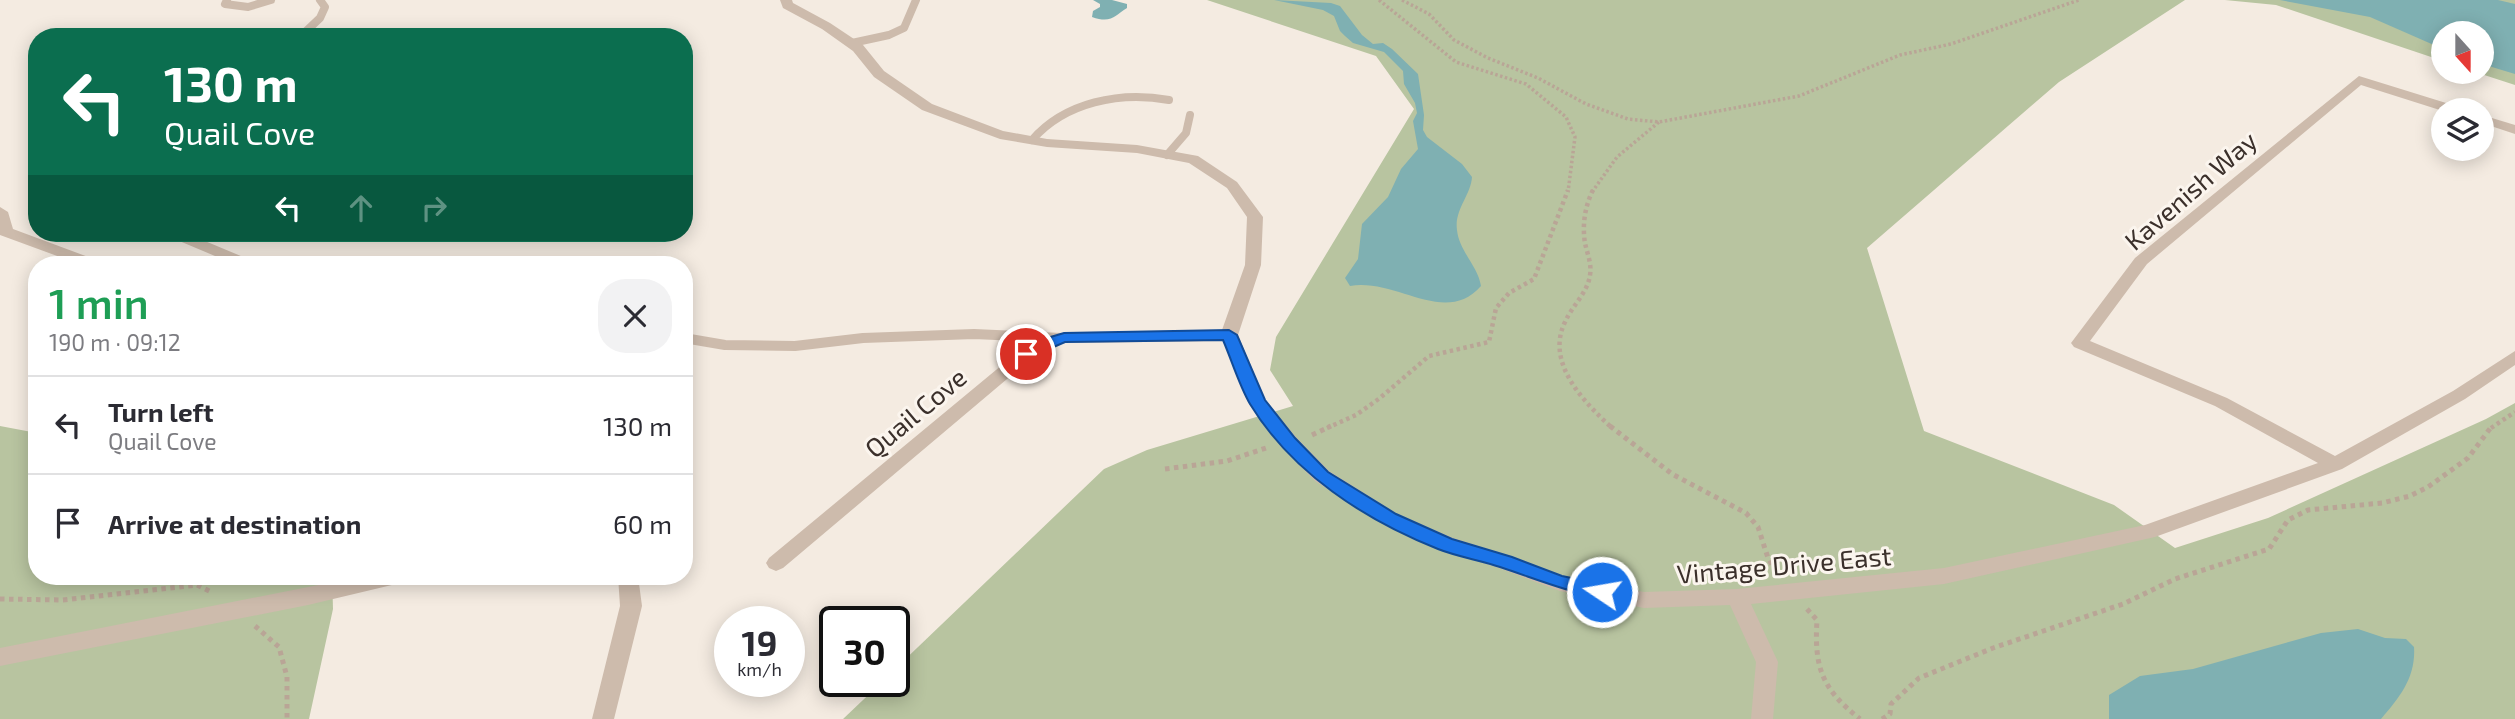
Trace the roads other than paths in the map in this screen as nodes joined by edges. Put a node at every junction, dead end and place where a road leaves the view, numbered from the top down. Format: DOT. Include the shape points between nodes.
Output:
graph roads {
  1 [pos="227,0"];
  2 [pos="271,0"];
  3 [pos="320,0"];
  4 [pos="786,0"];
  5 [pos="916,0"];
  6 [pos="309,28"];
  7 [pos="852,43"];
  8 [pos="1169,100"];
  9 [pos="2431,103"];
  10 [pos="1190,114"];
  11 [pos="2494,123"];
  12 [pos="2515,130"];
  13 [pos="1032,140"];
  14 [pos="1167,155"];
  15 [pos="0,212"];
  16 [pos="3,233"];
  17 [pos="28,242"];
  18 [pos="29,242"];
  19 [pos="194,242"];
  20 [pos="70,256"];
  21 [pos="228,256"];
  22 [pos="1229,335"];
  23 [pos="1064,338"];
  24 [pos="693,340"];
  25 [pos="2515,357"];
  26 [pos="2335,464"];
  27 [pos="776,563"];
  28 [pos="358,585"];
  29 [pos="629,585"];
  30 [pos="1737,597"];
  31 [pos="0,657"];
  32 [pos="603,719"];
  33 [pos="1762,719"];
  1 -- 2 [label="lane" via="225,4 237,7"];
  3 -- 6 [label="lane" via="325,7"];
  4 -- 7 [label="street" via="787,5"];
  5 -- 7 [label="lane" via="904,27"];
  7 -- 13 [label="street" via="879,74 927,107 1000,135"];
  8 -- 13 [label="lane" via="1075,106 1052,118"];
  9 -- 26 [label="street, Kavenish Way" via="2359,80 2141,261 2080,342 2221,402"];
  10 -- 14 [label="lane" via="1190,129"];
  11 -- 12 [label="street"];
  13 -- 14 [label="street"];
  14 -- 22 [label="street" via="1193,159 1232,184 1255,217 1253,265"];
  15 -- 16 [label="street"];
  16 -- 17 [label="street"];
  18 -- 20 [label="street"];
  19 -- 21 [label="lane"];
  22 -- 23 [label="street, Quail Cove"];
  22 -- 30 [label="street, Vintage Drive East" via="1257,402 1288,441 1322,477 1390,519 1446,544 1560,583 1644,600"];
  23 -- 24 [label="lane" via="960,334 794,346"];
  23 -- 27 [label="street, Quail Cove" via="1026,354"];
  25 -- 26 [label="street, Vintage Drive East" via="2459,395"];
  26 -- 30 [label="street, Vintage Drive East" via="2148,532 1944,576"];
  28 -- 31 [label="street"];
  29 -- 32 [label="street" via="631,606"];
  30 -- 33 [label="street" via="1767,662"];
}
